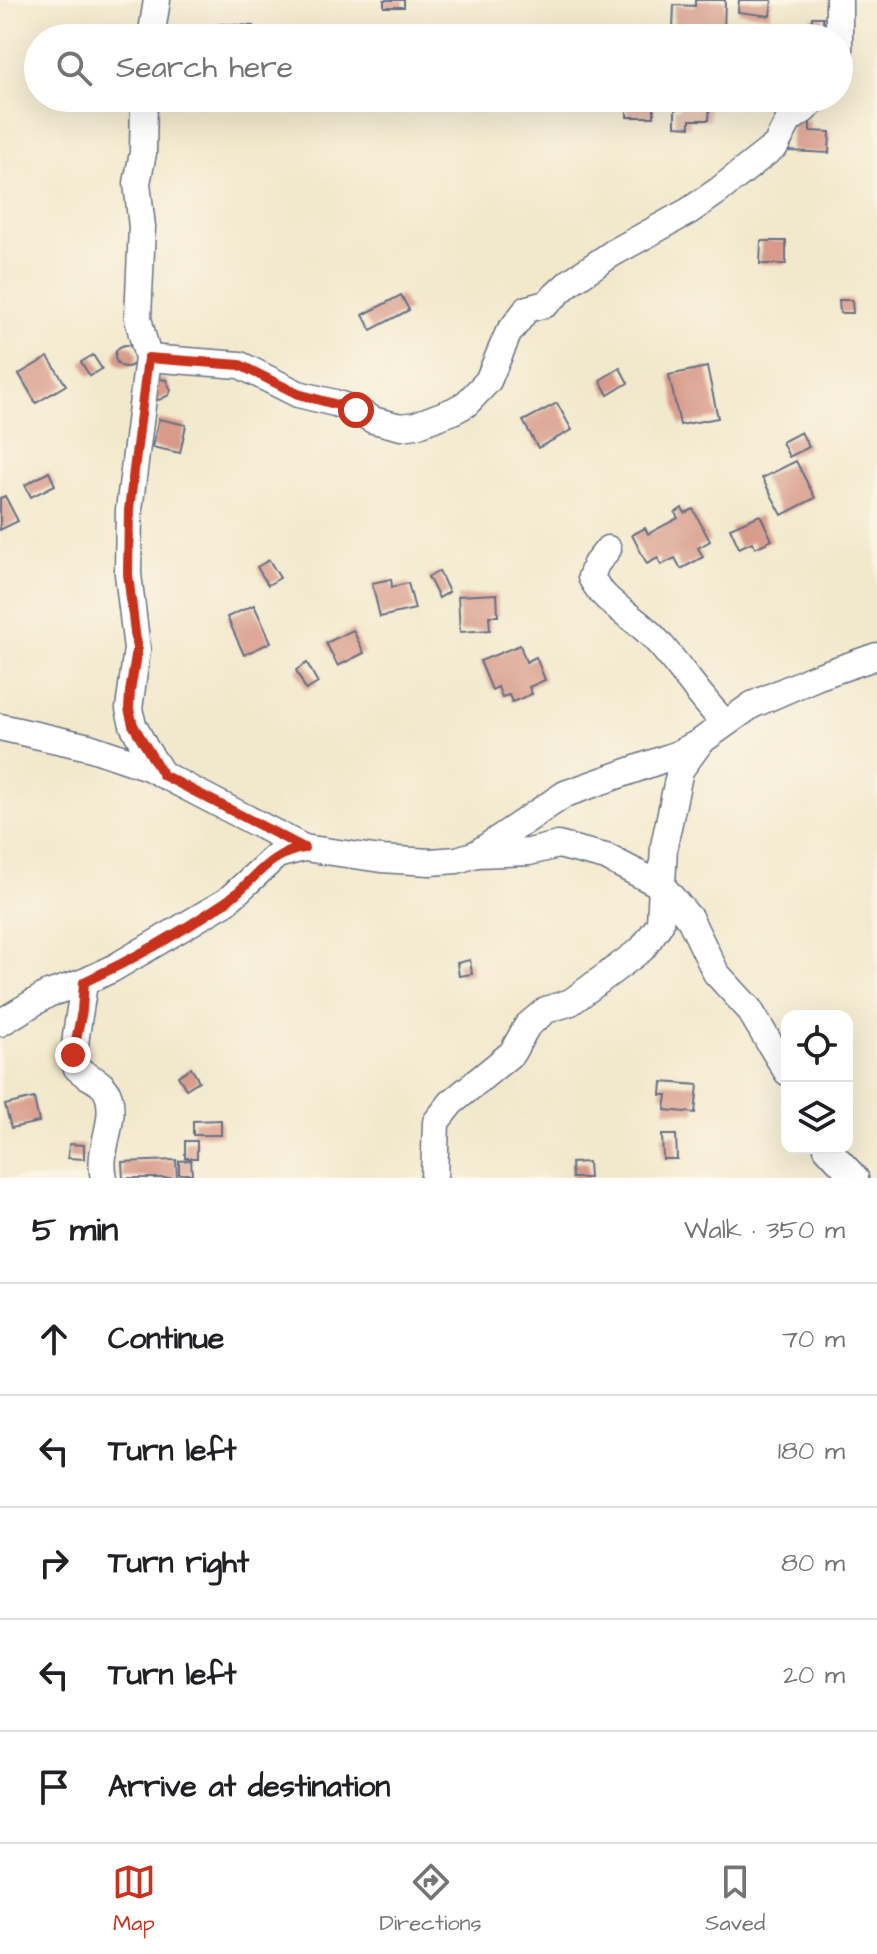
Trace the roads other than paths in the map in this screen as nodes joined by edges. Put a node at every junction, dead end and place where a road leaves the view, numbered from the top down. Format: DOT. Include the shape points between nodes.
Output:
graph roads {
  1 [pos="157,0"];
  2 [pos="839,0"];
  3 [pos="153,24"];
  4 [pos="839,24"];
  5 [pos="144,112"];
  6 [pos="801,112"];
  7 [pos="148,358"];
  8 [pos="608,549"];
  9 [pos="877,656"];
  10 [pos="724,722"];
  11 [pos="0,727"];
  12 [pos="700,742"];
  13 [pos="163,775"];
  14 [pos="304,848"];
  15 [pos="476,854"];
  16 [pos="662,886"];
  17 [pos="84,982"];
  18 [pos="0,1023"];
  19 [pos="781,1062"];
  20 [pos="833,1154"];
  21 [pos="104,1178"];
  22 [pos="434,1178"];
  23 [pos="855,1178"];
  1 -- 3 [label="street"];
  2 -- 4 [label="street"];
  5 -- 7 [label="street" via="137,183 142,227 138,318"];
  6 -- 7 [label="street" via="789,120 776,145 718,191 613,253 546,304 527,309 508,334 488,381 466,404 416,425 373,420 298,394 240,365"];
  7 -- 13 [label="street" via="129,510 128,574 137,649 129,709"];
  8 -- 10 [label="street" via="591,577 598,591 656,639"];
  9 -- 10 [label="street" via="783,690"];
  10 -- 12 [label="street"];
  11 -- 13 [label="street" via="89,747"];
  12 -- 15 [label="street" via="565,794"];
  12 -- 16 [label="street" via="680,770 664,846"];
  13 -- 14 [label="street"];
  14 -- 15 [label="street" via="430,862"];
  14 -- 17 [label="street" via="277,855 227,901"];
  15 -- 16 [label="street" via="558,845 606,857"];
  16 -- 19 [label="street" via="690,919 716,973 749,1009"];
  16 -- 22 [label="street" via="660,924 642,949 571,1002 546,1010 527,1026 512,1053 436,1122"];
  17 -- 18 [label="street" via="48,994"];
  17 -- 21 [label="street" via="73,1055 78,1069 103,1086 109,1097"];
  20 -- 23 [label="street"];
}
